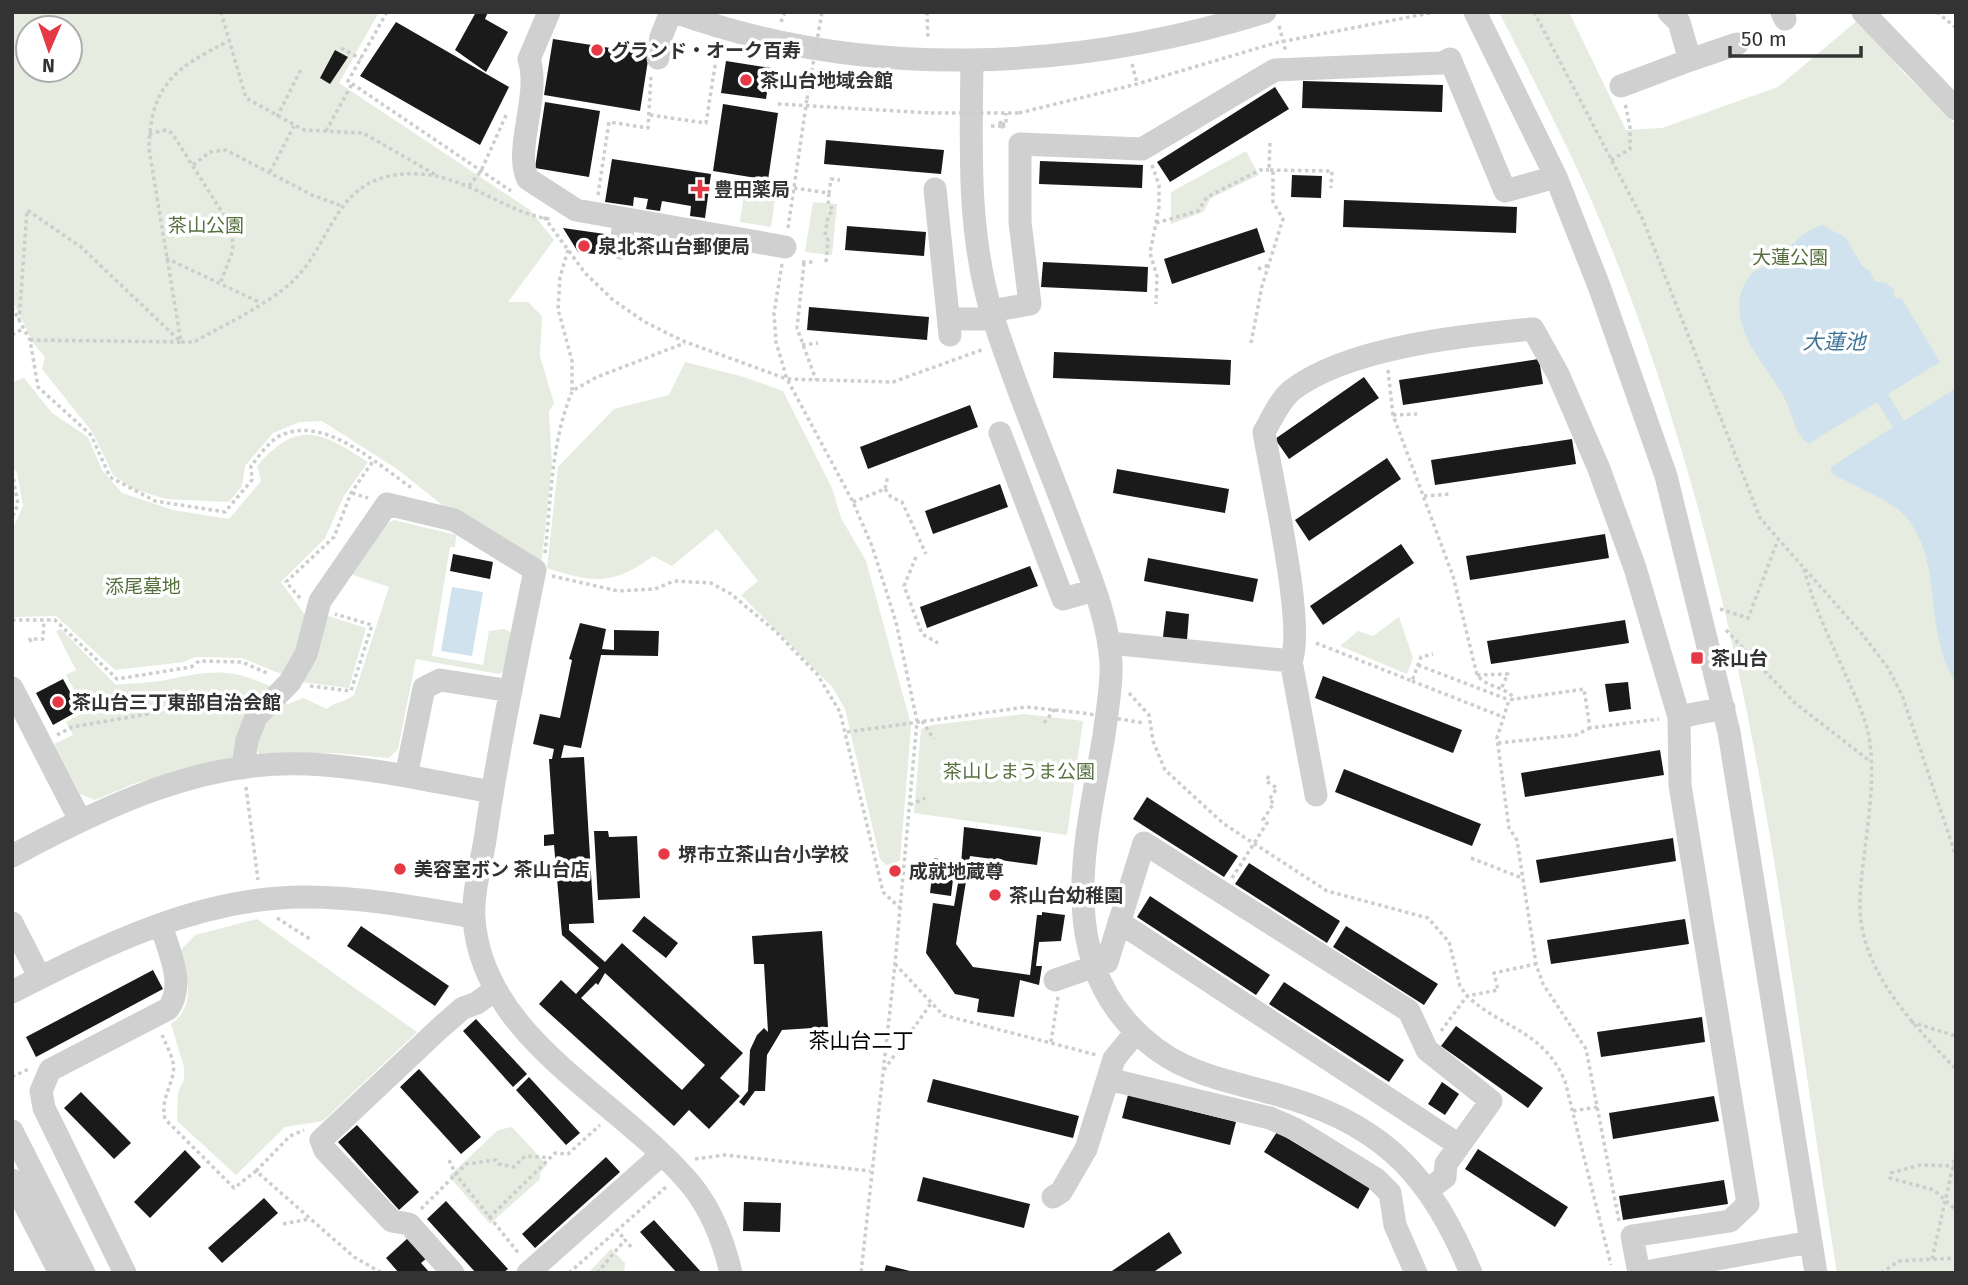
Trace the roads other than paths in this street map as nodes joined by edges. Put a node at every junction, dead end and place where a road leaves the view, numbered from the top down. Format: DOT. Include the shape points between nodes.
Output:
graph roads {
  1 [pos="549,12"];
  2 [pos="673,12"];
  3 [pos="1475,12"];
  4 [pos="1669,12"];
  5 [pos="1872,17"];
  6 [pos="1272,18"];
  7 [pos="1737,44"];
  8 [pos="1690,60"];
  9 [pos="972,62"];
  10 [pos="654,64"];
  11 [pos="1621,86"];
  12 [pos="1956,109"];
  13 [pos="1556,177"];
  14 [pos="935,190"];
  15 [pos="624,219"];
  16 [pos="785,247"];
  17 [pos="621,248"];
  18 [pos="996,324"];
  19 [pos="999,433"];
  20 [pos="1095,590"];
  21 [pos="1109,643"];
  22 [pos="1291,661"];
  23 [pos="12,688"];
  24 [pos="511,691"];
  25 [pos="1724,708"];
  26 [pos="1679,716"];
  27 [pos="243,768"];
  28 [pos="407,776"];
  29 [pos="492,792"];
  30 [pos="1315,795"];
  31 [pos="80,820"];
  32 [pos="12,856"];
  33 [pos="474,917"];
  34 [pos="1119,922"];
  35 [pos="12,923"];
  36 [pos="161,925"];
  37 [pos="1094,967"];
  38 [pos="40,978"];
  39 [pos="1058,979"];
  40 [pos="494,990"];
  41 [pos="12,992"];
  42 [pos="1136,1032"];
  43 [pos="1111,1069"];
  44 [pos="12,1131"];
  45 [pos="1459,1145"];
  46 [pos="661,1155"];
  47 [pos="12,1180"];
  48 [pos="1428,1190"];
  49 [pos="1053,1197"];
  50 [pos="1810,1242"];
  51 [pos="530,1271"];
  52 [pos="60,1273"];
  53 [pos="83,1273"];
  54 [pos="125,1273"];
  55 [pos="453,1273"];
  56 [pos="731,1273"];
  57 [pos="1416,1273"];
  58 [pos="1471,1273"];
  59 [pos="1640,1273"];
  60 [pos="1816,1273"];
  1 -- 15 [label="street" via="529,59 534,75 524,171 528,179 576,210"];
  2 -- 9 [label="street" via="780,42"];
  2 -- 10 [label="street"];
  3 -- 13 [label="street"];
  4 -- 8 [label="street" via="1679,22"];
  5 -- 12 [label="street"];
  6 -- 9 [label="street" via="1111,50"];
  7 -- 8 [label="street"];
  8 -- 11 [label="street"];
  9 -- 18 [label="street" via="972,207 980,264"];
  13 -- 18 [label="street" via="1505,191 1450,60 1275,70 1146,148 1020,144 1020,222 1030,304"];
  13 -- 25 [label="street" via="1666,477"];
  14 -- 18 [label="street" via="950,327"];
  15 -- 16 [label="street"];
  15 -- 17 [label="street"];
  18 -- 20 [label="street"];
  19 -- 20 [label="street" via="1063,599"];
  20 -- 21 [label="street"];
  21 -- 22 [label="street"];
  21 -- 37 [label="street" via="1111,687 1082,879 1082,918"];
  22 -- 26 [label="street" via="1297,648 1295,616 1264,432 1289,392 1335,368 1386,351 1533,328 1599,470 1635,568"];
  22 -- 30 [label="street"];
  23 -- 31 [label="street"];
  24 -- 27 [label="street" via="539,571 454,520 387,504 319,605 306,654 290,682 256,718"];
  24 -- 28 [label="street" via="440,680 429,683 424,688"];
  24 -- 29 [label="street"];
  25 -- 26 [label="street"];
  25 -- 50 [label="street"];
  26 -- 59 [label="street" via="1680,785 1748,1204 1730,1220 1632,1236"];
  27 -- 28 [label="street" via="306,764"];
  27 -- 31 [label="street" via="191,778"];
  28 -- 29 [label="street"];
  29 -- 33 [label="street"];
  31 -- 32 [label="street"];
  33 -- 36 [label="street" via="372,899 303,897 260,900"];
  33 -- 40 [label="street"];
  34 -- 37 [label="street" via="1107,962"];
  34 -- 45 [label="street"];
  34 -- 45 [label="street" via="1144,843 1409,1011 1427,1050 1491,1101"];
  35 -- 38 [label="street"];
  36 -- 38 [label="street"];
  36 -- 54 [label="street" via="177,984 168,1009 50,1070 41,1091 44,1108"];
  37 -- 39 [label="street"];
  37 -- 42 [label="street" via="1105,992"];
  38 -- 41 [label="street"];
  40 -- 46 [label="street" via="535,1040"];
  40 -- 55 [label="street" via="441,1027 321,1140 325,1150 392,1221 409,1224"];
  42 -- 43 [label="street"];
  42 -- 48 [label="street" via="1180,1064 1215,1080 1289,1098 1343,1120 1387,1148"];
  43 -- 49 [label="street" via="1086,1149 1061,1192"];
  43 -- 57 [label="street" via="1270,1118 1376,1179 1390,1193 1395,1225"];
  44 -- 53 [label="street"];
  45 -- 48 [label="street" via="1446,1164 1445,1177"];
  46 -- 51 [label="street"];
  46 -- 56 [label="street" via="694,1188 724,1245"];
  47 -- 52 [label="street"];
  48 -- 58 [label="street" via="1454,1231"];
  50 -- 59 [label="street"];
  50 -- 60 [label="street"];
}
